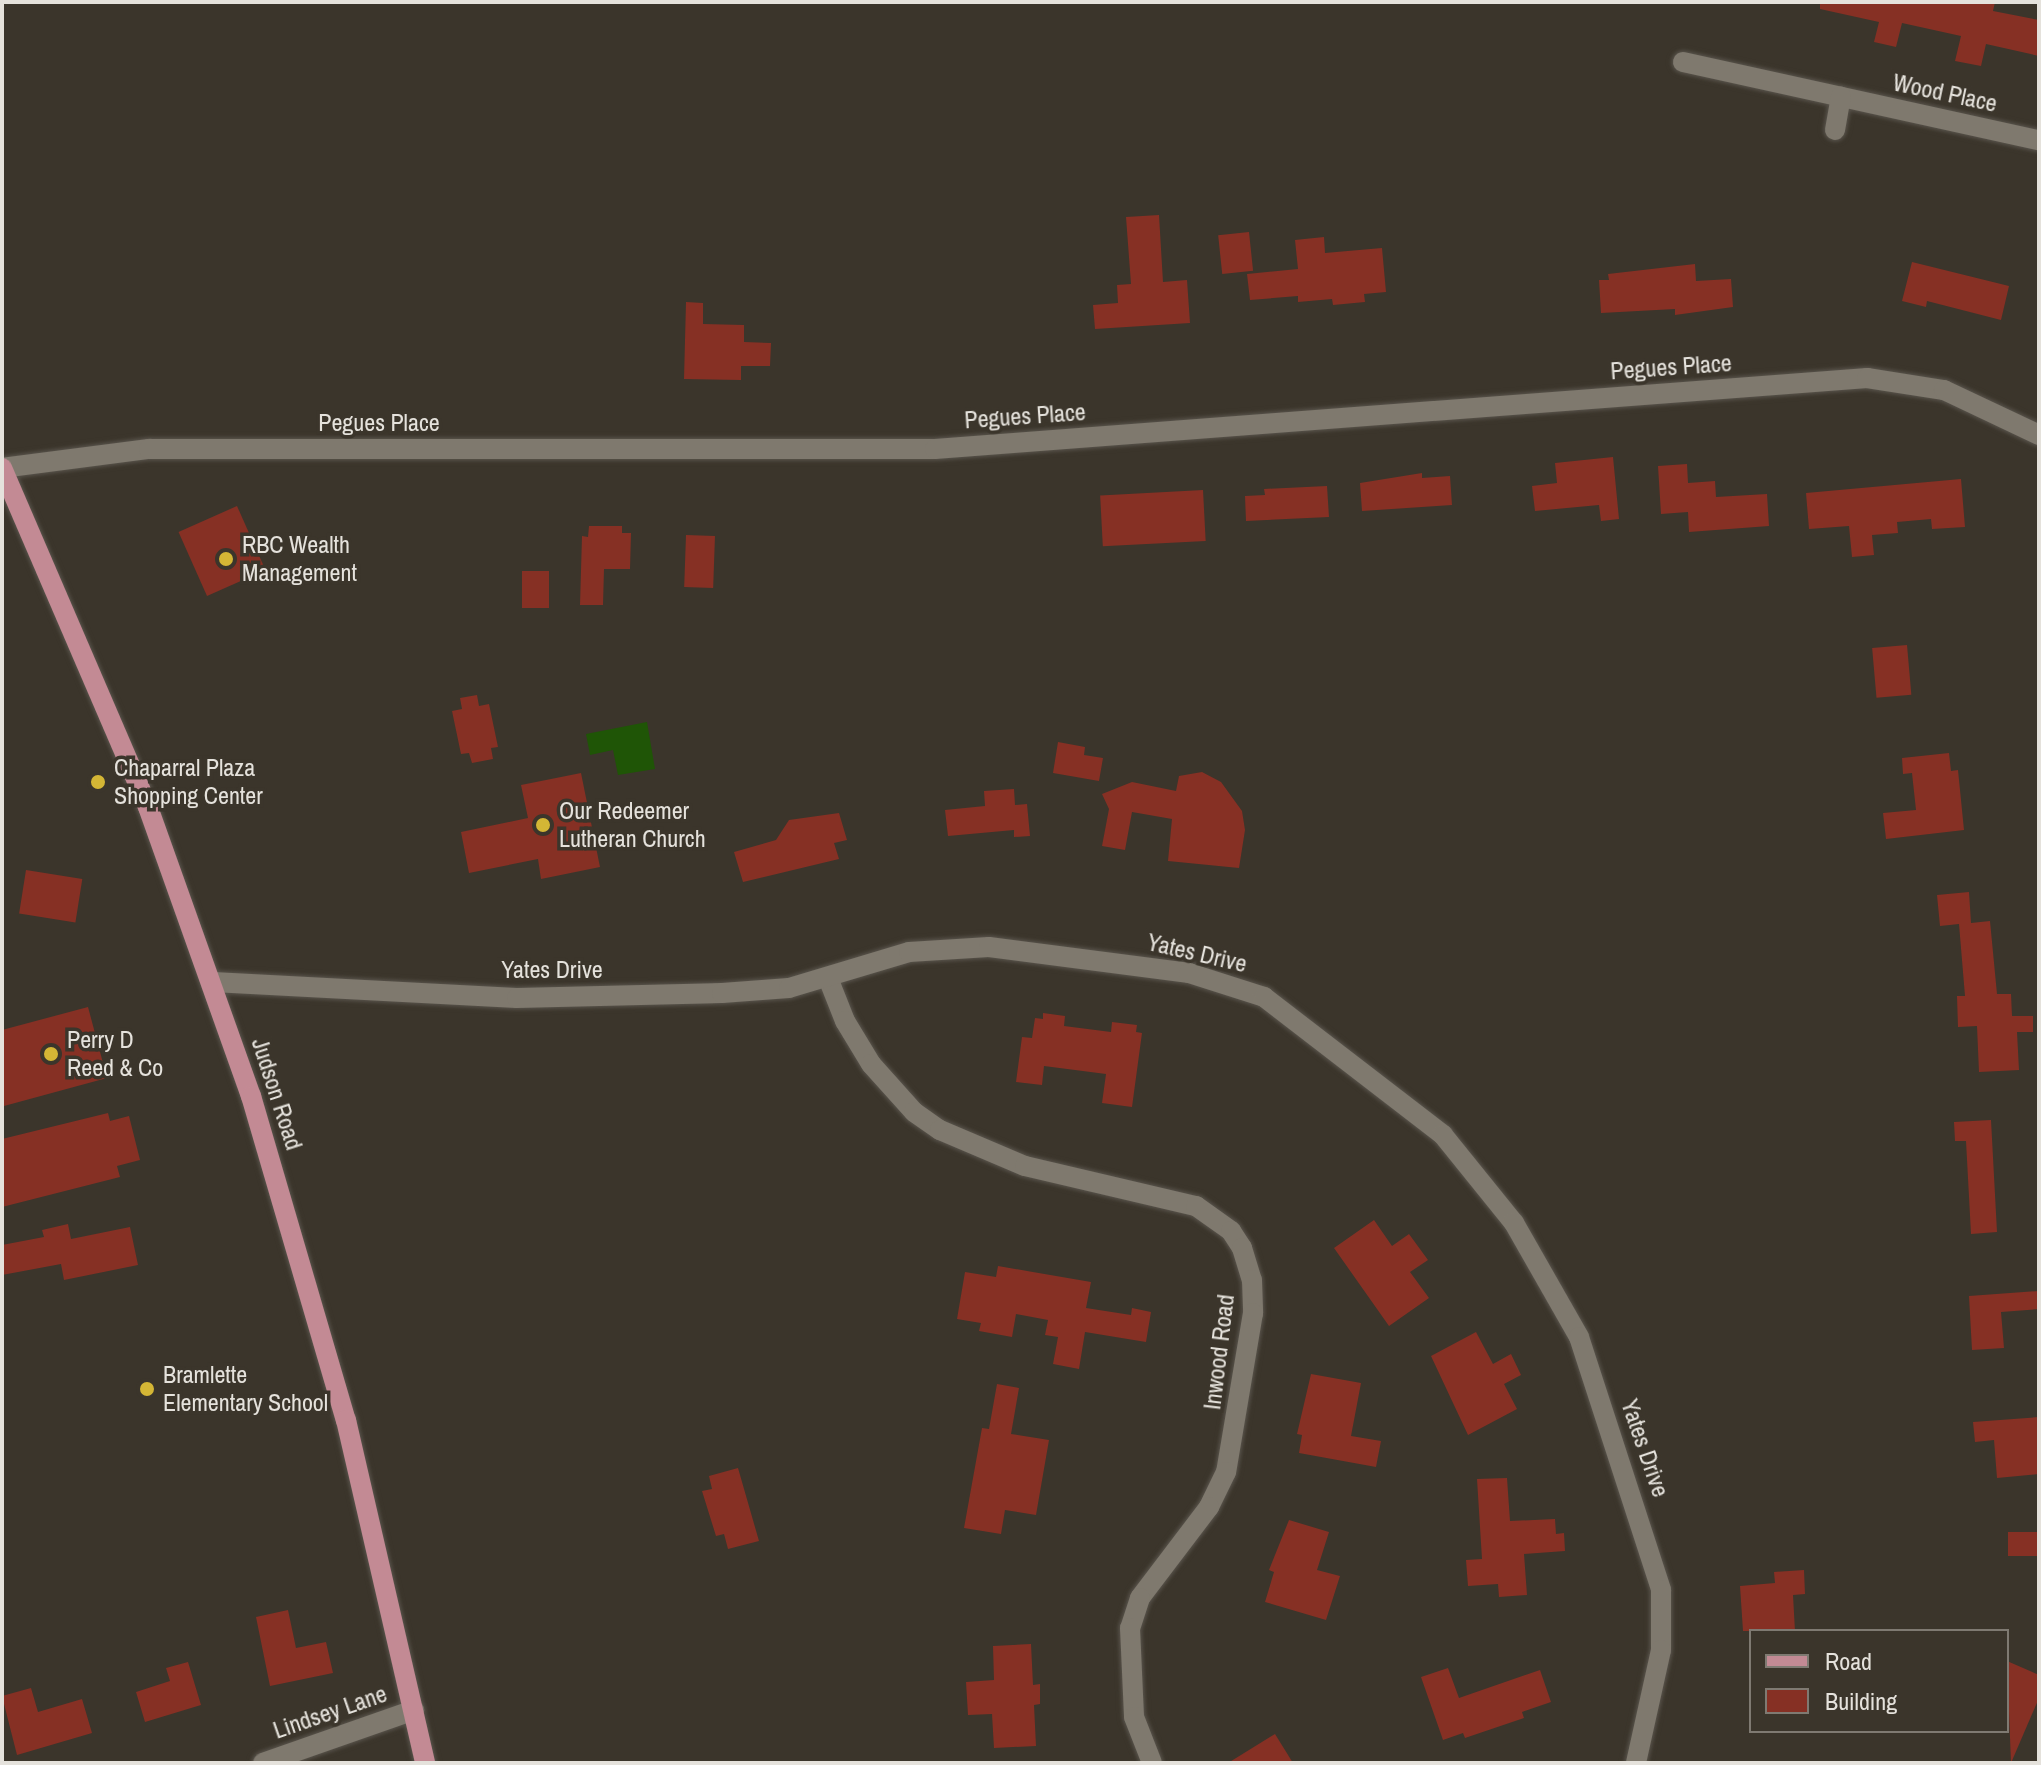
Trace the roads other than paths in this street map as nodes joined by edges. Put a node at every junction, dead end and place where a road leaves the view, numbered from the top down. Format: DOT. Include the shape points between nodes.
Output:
graph roads {
  1 [pos="1683,62"];
  2 [pos="1841,97"];
  3 [pos="1835,130"];
  4 [pos="2039,140"];
  5 [pos="2039,435"];
  6 [pos="2,468"];
  7 [pos="828,978"];
  8 [pos="213,982"];
  9 [pos="414,1710"];
  10 [pos="263,1763"];
  11 [pos="425,1763"];
  12 [pos="1152,1763"];
  13 [pos="1636,1763"];
  1 -- 2 [label="street, Wood Place"];
  2 -- 3 [label="street"];
  2 -- 4 [label="street, Wood Place"];
  5 -- 6 [label="street, Pegues Place" via="1926,384 1867,378 935,449 149,449"];
  6 -- 8 [label="main road, Judson Road" via="120,737"];
  7 -- 8 [label="street, Yates Drive" via="759,991 517,998"];
  7 -- 12 [label="street, Inwood Road" via="845,1021 871,1064 928,1122 972,1147 1025,1166 1196,1206 1231,1231 1242,1248 1252,1280 1253,1313 1226,1472 1209,1507 1140,1598 1130,1628 1134,1717"];
  7 -- 13 [label="street, Yates Drive" via="909,952 989,947 1053,952 1229,983 1284,1011 1443,1135 1514,1223 1564,1308 1643,1525 1661,1590 1662,1630 1653,1698"];
  8 -- 9 [label="main road, Judson Road" via="318,1314"];
  9 -- 10 [label="street, Lindsey Lane"];
  9 -- 11 [label="main road, Judson Road"];
}
